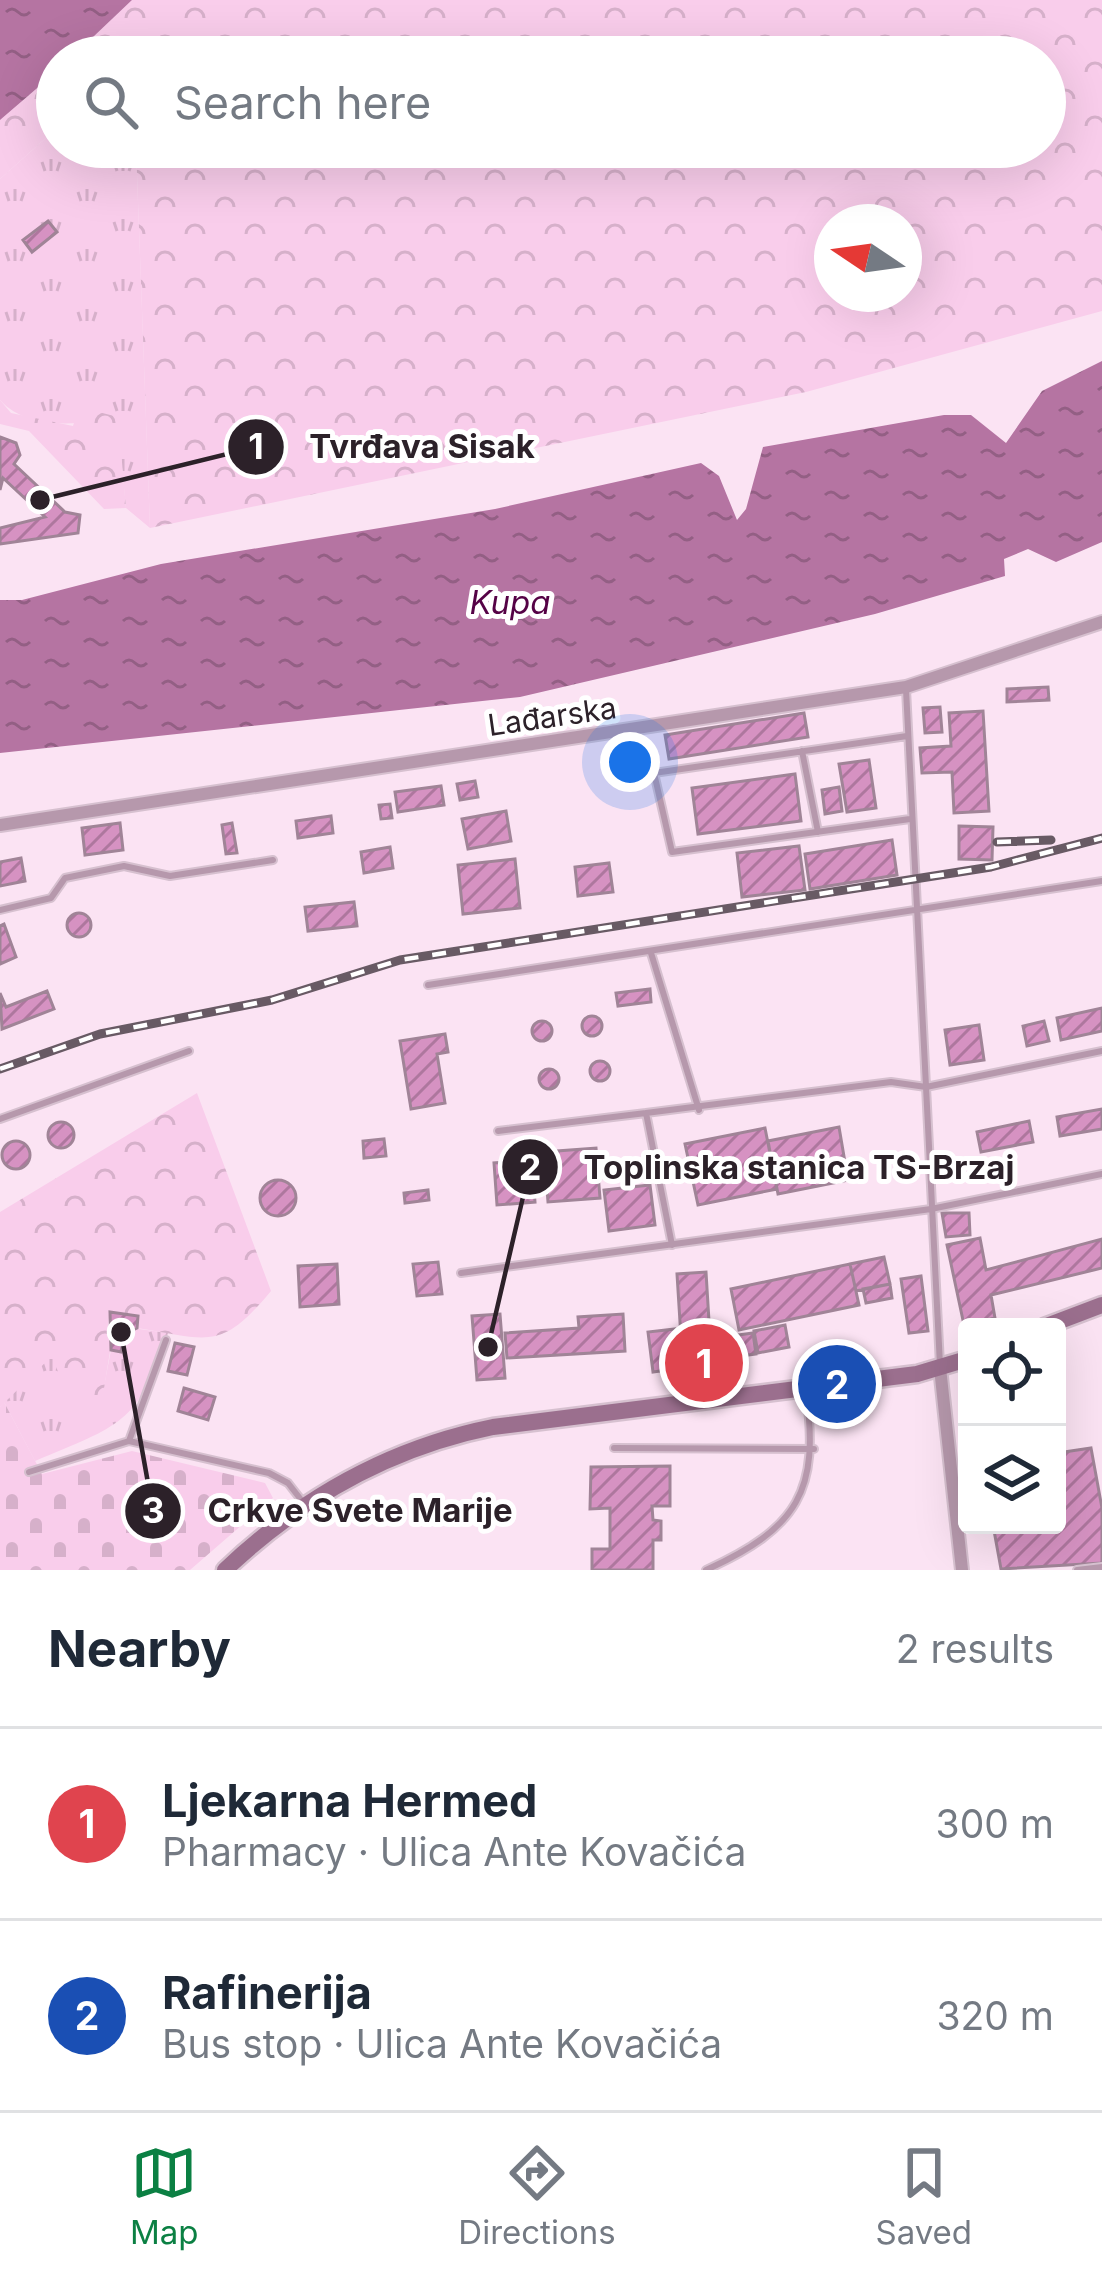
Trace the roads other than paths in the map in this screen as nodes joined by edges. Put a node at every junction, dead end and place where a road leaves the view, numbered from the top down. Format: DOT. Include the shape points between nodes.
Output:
graph roads {
  1 [pos="1102,622"];
  2 [pos="906,688"];
  3 [pos="908,736"];
  4 [pos="802,751"];
  5 [pos="910,819"];
  6 [pos="0,825"];
  7 [pos="818,832"];
  8 [pos="272,860"];
  9 [pos="1102,881"];
  10 [pos="0,910"];
  11 [pos="913,911"];
  12 [pos="651,952"];
  13 [pos="428,985"];
  14 [pos="189,1051"];
  15 [pos="1102,1051"];
  16 [pos="926,1087"];
  17 [pos="699,1110"];
  18 [pos="646,1113"];
  19 [pos="0,1119"];
  20 [pos="498,1131"];
  21 [pos="1102,1174"];
  22 [pos="931,1209"];
  23 [pos="672,1247"];
  24 [pos="461,1273"];
  25 [pos="1102,1305"];
  26 [pos="1066,1319"];
  27 [pos="166,1340"];
  28 [pos="958,1362"];
  29 [pos="940,1368"];
  30 [pos="806,1388"];
  31 [pos="129,1441"];
  32 [pos="614,1448"];
  33 [pos="814,1449"];
  34 [pos="29,1472"];
  35 [pos="304,1504"];
  36 [pos="1102,1567"];
  37 [pos="225,1570"];
  38 [pos="706,1570"];
  39 [pos="962,1570"];
  40 [pos="1077,1570"];
  1 -- 2 [label="street, Lađarska"];
  2 -- 3 [label="lane"];
  2 -- 6 [label="street, Lađarska"];
  3 -- 4 [label="lane"];
  3 -- 5 [label="lane"];
  4 -- 7 [label="lane"];
  4 -- 7 [label="lane" via="653,773 672,852"];
  5 -- 7 [label="lane"];
  5 -- 11 [label="lane"];
  8 -- 10 [label="lane" via="170,876 124,866 65,878 51,898"];
  9 -- 11 [label="lane"];
  11 -- 12 [label="lane"];
  11 -- 16 [label="lane"];
  12 -- 13 [label="lane"];
  12 -- 17 [label="lane"];
  14 -- 19 [label="lane"];
  15 -- 16 [label="lane"];
  16 -- 17 [label="lane" via="891,1082"];
  16 -- 22 [label="lane"];
  17 -- 18 [label="lane"];
  18 -- 20 [label="lane"];
  18 -- 23 [label="lane"];
  21 -- 22 [label="lane"];
  22 -- 23 [label="lane"];
  22 -- 29 [label="lane"];
  23 -- 24 [label="lane"];
  25 -- 26 [label="main road"];
  27 -- 31 [label="lane"];
  28 -- 29 [label="main road"];
  29 -- 30 [label="main road"];
  29 -- 39 [label="street"];
  30 -- 33 [label="lane"];
  30 -- 35 [label="main road" via="464,1433 386,1459"];
  31 -- 34 [label="lane"];
  31 -- 35 [label="lane" via="268,1473"];
  32 -- 33 [label="lane"];
  33 -- 38 [label="lane" via="809,1478 772,1534"];
  35 -- 37 [label="main road"];
  36 -- 40 [label="lane"];
}
